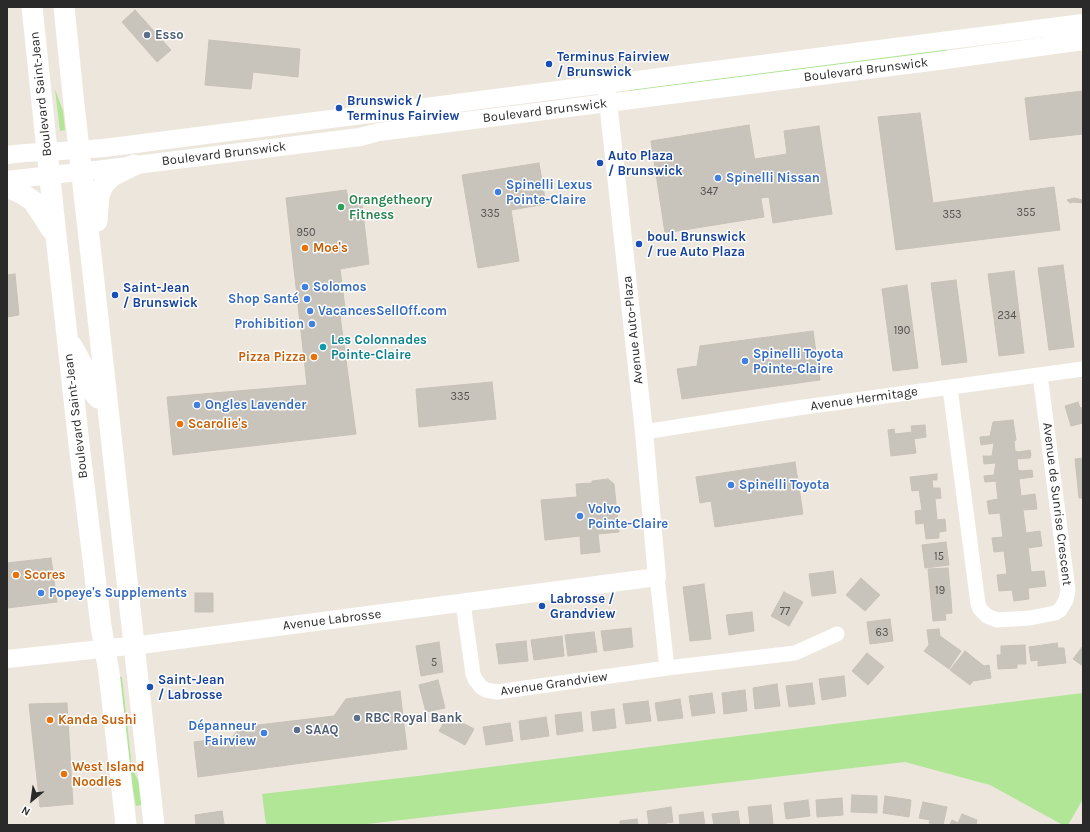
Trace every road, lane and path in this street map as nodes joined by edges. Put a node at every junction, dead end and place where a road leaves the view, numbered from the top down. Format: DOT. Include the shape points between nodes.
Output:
graph roads {
  1 [pos="32,7"];
  2 [pos="64,7"];
  3 [pos="1083,23"];
  4 [pos="1083,41"];
  5 [pos="606,83"];
  6 [pos="608,103"];
  7 [pos="79,150"];
  8 [pos="47,152"];
  9 [pos="7,155"];
  10 [pos="134,165"];
  11 [pos="81,172"];
  12 [pos="49,175"];
  13 [pos="7,180"];
  14 [pos="7,187"];
  15 [pos="56,236"];
  16 [pos="94,273"];
  17 [pos="67,336"];
  18 [pos="1083,369"];
  19 [pos="1040,375"];
  20 [pos="950,388"];
  21 [pos="107,399"];
  22 [pos="644,432"];
  23 [pos="657,577"];
  24 [pos="463,603"];
  25 [pos="837,634"];
  26 [pos="134,645"];
  27 [pos="105,649"];
  28 [pos="7,659"];
  29 [pos="667,668"];
  30 [pos="126,825"];
  31 [pos="154,825"];
  1 -- 8 [label="main road, Boulevard Saint-Jean"];
  2 -- 7 [label="main road"];
  3 -- 5 [label="street, Boulevard Brunswick"];
  4 -- 6 [label="street, Boulevard Brunswick"];
  5 -- 6 [label="street, Avenue Auto-Plaza"];
  5 -- 7 [label="street, Boulevard Brunswick"];
  6 -- 10 [label="street, Boulevard Brunswick"];
  6 -- 22 [label="street, Avenue Auto-Plaza"];
  7 -- 8 [label="street, Boulevard Brunswick"];
  7 -- 11 [label="main road"];
  8 -- 9 [label="street, Boulevard Brunswick"];
  8 -- 12 [label="main road, Boulevard Saint-Jean"];
  10 -- 11 [label="street, Boulevard Brunswick"];
  10 -- 16 [label="main road" via="108,179 98,195"];
  11 -- 12 [label="street, Boulevard Brunswick"];
  11 -- 16 [label="main road"];
  12 -- 13 [label="street, Boulevard Brunswick"];
  12 -- 15 [label="main road, Boulevard Saint-Jean"];
  14 -- 15 [label="main road" via="33,201"];
  15 -- 17 [label="main road, Boulevard Saint-Jean"];
  16 -- 21 [label="main road"];
  17 -- 21 [label="main road" via="90,379 95,395"];
  17 -- 27 [label="main road, Boulevard Saint-Jean"];
  18 -- 19 [label="street, Avenue Hermitage"];
  19 -- 20 [label="street, Avenue Hermitage"];
  19 -- 20 [label="street, Avenue de Sunrise Crescent" via="1068,590 1060,610 1030,618 997,620 987,616 978,604"];
  20 -- 22 [label="street, Avenue Hermitage" via="796,408"];
  21 -- 26 [label="main road"];
  22 -- 23 [label="street, Avenue Auto-Plaza"];
  23 -- 24 [label="street, Avenue Labrosse"];
  23 -- 29 [label="street"];
  24 -- 26 [label="street, Avenue Labrosse"];
  24 -- 29 [label="street, Avenue Grandview" via="473,674 481,687 491,692"];
  25 -- 29 [label="street, Avenue Grandview" via="795,653"];
  26 -- 27 [label="street, Avenue Labrosse"];
  26 -- 31 [label="main road"];
  27 -- 28 [label="street, Avenue Labrosse"];
  27 -- 30 [label="main road, Boulevard Saint-Jean" via="110,673"];
}
